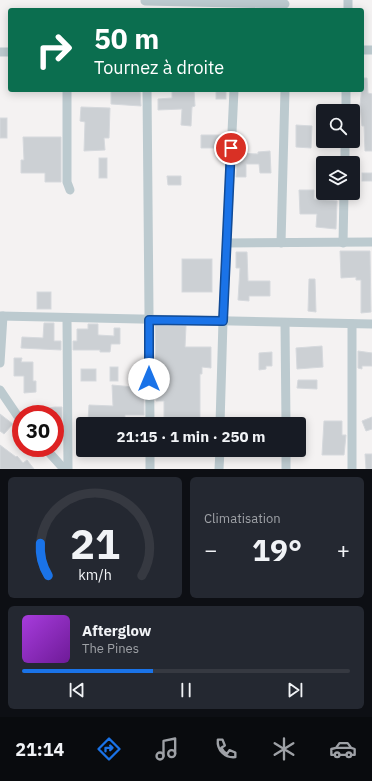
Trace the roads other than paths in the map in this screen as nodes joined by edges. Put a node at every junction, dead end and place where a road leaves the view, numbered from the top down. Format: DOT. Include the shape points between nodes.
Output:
graph roads {
  1 [pos="145,4"];
  2 [pos="285,5"];
  3 [pos="67,92"];
  4 [pos="147,92"];
  5 [pos="234,92"];
  6 [pos="285,92"];
  7 [pos="346,92"];
  8 [pos="346,104"];
  9 [pos="70,190"];
  10 [pos="344,200"];
  11 [pos="372,242"];
  12 [pos="227,243"];
  13 [pos="281,243"];
  14 [pos="343,243"];
  15 [pos="1,316"];
  16 [pos="67,318"];
  17 [pos="149,320"];
  18 [pos="223,321"];
  19 [pos="285,322"];
  20 [pos="352,324"];
  21 [pos="372,324"];
  22 [pos="0,363"];
  23 [pos="0,390"];
  24 [pos="12,408"];
  25 [pos="150,417"];
  26 [pos="220,417"];
  27 [pos="286,417"];
  28 [pos="53,457"];
  29 [pos="150,457"];
  30 [pos="220,457"];
  31 [pos="286,457"];
  32 [pos="64,469"];
  33 [pos="68,469"];
  34 [pos="150,469"];
  35 [pos="219,469"];
  36 [pos="286,469"];
  37 [pos="352,469"];
  1 -- 2 [label="street"];
  3 -- 9 [label="street" via="67,182"];
  4 -- 17 [label="street"];
  5 -- 12 [label="street"];
  6 -- 13 [label="street"];
  7 -- 8 [label="street"];
  10 -- 14 [label="street"];
  11 -- 14 [label="street"];
  12 -- 13 [label="street"];
  12 -- 18 [label="street"];
  13 -- 14 [label="street"];
  15 -- 16 [label="street"];
  15 -- 22 [label="street"];
  16 -- 17 [label="street"];
  16 -- 33 [label="street"];
  17 -- 18 [label="street"];
  17 -- 25 [label="street"];
  18 -- 19 [label="street"];
  18 -- 26 [label="street"];
  19 -- 20 [label="street"];
  19 -- 27 [label="street"];
  20 -- 21 [label="street"];
  20 -- 37 [label="street"];
  23 -- 24 [label="street"];
  28 -- 32 [label="street"];
  29 -- 34 [label="street"];
  30 -- 35 [label="street"];
  31 -- 36 [label="street"];
}
